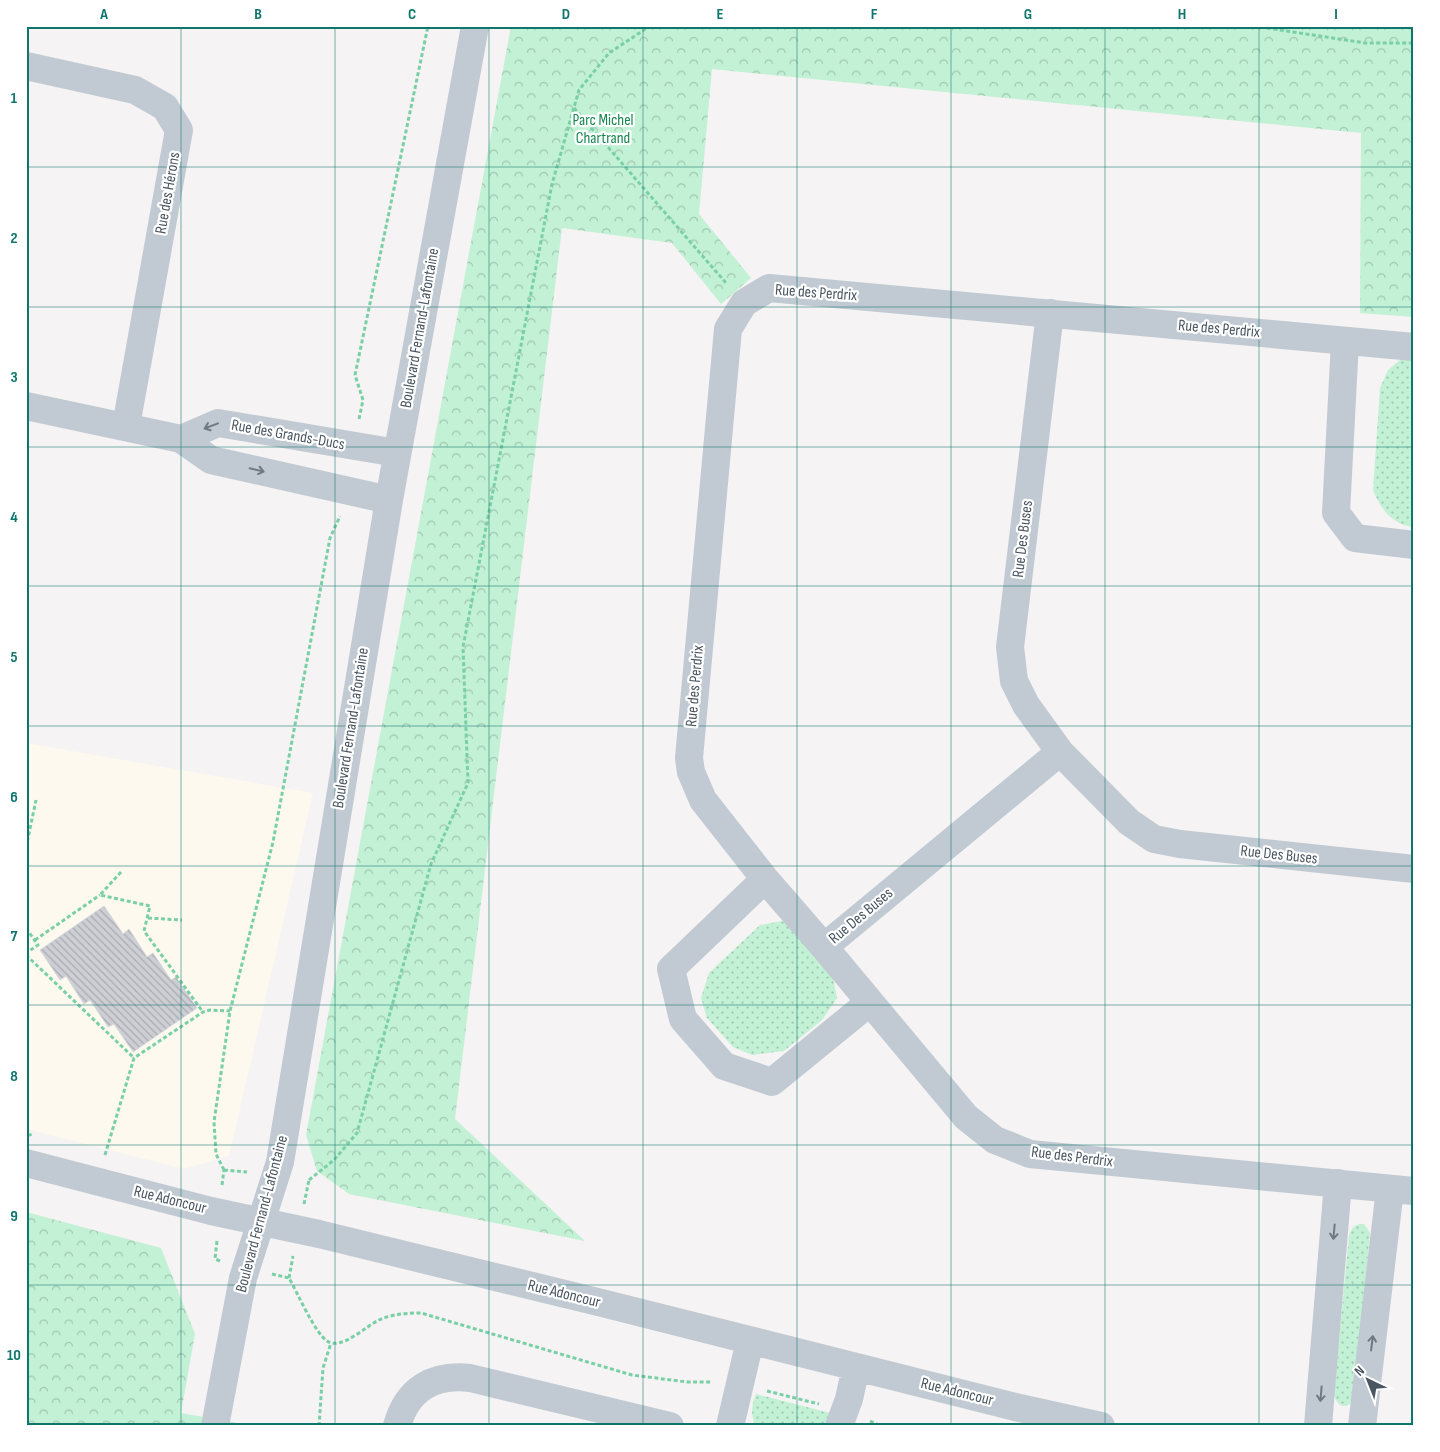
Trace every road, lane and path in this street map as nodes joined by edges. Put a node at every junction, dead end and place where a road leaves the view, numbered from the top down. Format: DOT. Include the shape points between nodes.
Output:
graph roads {
  1 [pos="428,26"];
  2 [pos="475,26"];
  3 [pos="650,26"];
  4 [pos="1254,26"];
  5 [pos="1414,43"];
  6 [pos="26,66"];
  7 [pos="574,108"];
  8 [pos="744,303"];
  9 [pos="1050,313"];
  10 [pos="1345,341"];
  11 [pos="1414,347"];
  12 [pos="26,406"];
  13 [pos="126,426"];
  14 [pos="181,439"];
  15 [pos="353,446"];
  16 [pos="397,453"];
  17 [pos="347,490"];
  18 [pos="389,500"];
  19 [pos="1414,545"];
  20 [pos="1060,752"];
  21 [pos="36,800"];
  22 [pos="26,824"];
  23 [pos="31,825"];
  24 [pos="26,848"];
  25 [pos="1414,869"];
  26 [pos="121,872"];
  27 [pos="765,879"];
  28 [pos="100,895"];
  29 [pos="147,918"];
  30 [pos="182,920"];
  31 [pos="26,928"];
  32 [pos="35,940"];
  33 [pos="824,947"];
  34 [pos="26,954"];
  35 [pos="870,1002"];
  36 [pos="230,1011"];
  37 [pos="204,1012"];
  38 [pos="134,1058"];
  39 [pos="26,1163"];
  40 [pos="224,1170"];
  41 [pos="310,1180"];
  42 [pos="97,1182"];
  43 [pos="1338,1183"];
  44 [pos="1402,1190"];
  45 [pos="260,1222"];
  46 [pos="289,1278"];
  47 [pos="750,1341"];
  48 [pos="331,1343"];
  49 [pos="856,1367"];
  50 [pos="714,1382"];
  51 [pos="766,1391"];
  52 [pos="821,1404"];
  53 [pos="215,1426"];
  54 [pos="319,1426"];
  55 [pos="397,1426"];
  56 [pos="670,1426"];
  57 [pos="730,1426"];
  58 [pos="839,1426"];
  59 [pos="1101,1426"];
  60 [pos="1318,1426"];
  61 [pos="1362,1426"];
  1 -- 15 [label="path" via="355,375 363,400"];
  2 -- 16 [label="street, Boulevard Fernand-Lafontaine"];
  3 -- 7 [label="path" via="609,53 579,90"];
  4 -- 5 [label="path" via="1365,43"];
  6 -- 13 [label="street, Rue des Hérons" via="135,90 164,107 179,130"];
  7 -- 8 [label="path"];
  7 -- 41 [label="path" via="552,184 463,648 468,783 431,864 357,1133 334,1160"];
  8 -- 9 [label="street, Rue des Perdrix" via="770,288"];
  8 -- 27 [label="street, Rue des Perdrix" via="728,329 689,758 702,800"];
  9 -- 10 [label="street, Rue des Perdrix"];
  9 -- 20 [label="street, Rue Des Buses" via="1010,647 1014,681 1026,705"];
  10 -- 11 [label="street, Rue des Perdrix"];
  10 -- 19 [label="street" via="1336,513 1355,538"];
  12 -- 13 [label="street"];
  13 -- 14 [label="street"];
  15 -- 14 [label="street, Rue des Grands-Ducs, one-way" via="218,423"];
  14 -- 17 [label="street, one-way" via="211,460"];
  15 -- 16 [label="street, Rue des Grands-Ducs"];
  16 -- 18 [label="street, Boulevard Fernand-Lafontaine"];
  17 -- 18 [label="street"];
  17 -- 36 [label="path" via="330,538 273,842"];
  18 -- 45 [label="street, Boulevard Fernand-Lafontaine" via="280,1162"];
  20 -- 25 [label="street, Rue Des Buses" via="1129,822 1154,839"];
  20 -- 33 [label="street, Rue Des Buses"];
  21 -- 23 [label="path"];
  22 -- 23 [label="path"];
  23 -- 24 [label="path"];
  26 -- 28 [label="path"];
  27 -- 33 [label="street, Rue des Perdrix"];
  27 -- 35 [label="street" via="671,969 683,1019 724,1066 772,1082"];
  28 -- 29 [label="path" via="150,906"];
  28 -- 32 [label="path"];
  29 -- 30 [label="path"];
  29 -- 37 [label="path" via="144,931"];
  31 -- 32 [label="path"];
  32 -- 34 [label="path" via="38,945"];
  33 -- 35 [label="street, Rue des Perdrix"];
  34 -- 38 [label="path"];
  35 -- 43 [label="street, Rue des Perdrix" via="966,1117 995,1140 1030,1154"];
  36 -- 37 [label="path"];
  36 -- 40 [label="path" via="214,1122 216,1154"];
  37 -- 38 [label="path"];
  38 -- 42 [label="path"];
  39 -- 42 [label="street, Rue Adoncour"];
  42 -- 45 [label="street, Rue Adoncour"];
  43 -- 44 [label="street, Rue des Perdrix"];
  43 -- 60 [label="street, one-way"];
  61 -- 44 [label="street, Rue des Perdrix, one-way"];
  45 -- 47 [label="street, Rue Adoncour" via="588,1299"];
  45 -- 53 [label="street, Boulevard Fernand-Lafontaine" via="243,1278"];
  46 -- 48 [label="path" via="318,1331"];
  47 -- 49 [label="street, Rue Adoncour"];
  47 -- 57 [label="street"];
  48 -- 50 [label="path" via="346,1341 378,1320 421,1313 632,1374 687,1382"];
  48 -- 54 [label="path" via="323,1368"];
  49 -- 58 [label="street"];
  49 -- 59 [label="street, Rue Adoncour"];
  51 -- 52 [label="path"];
  55 -- 56 [label="street" via="404,1407 418,1390 450,1376"];
}
